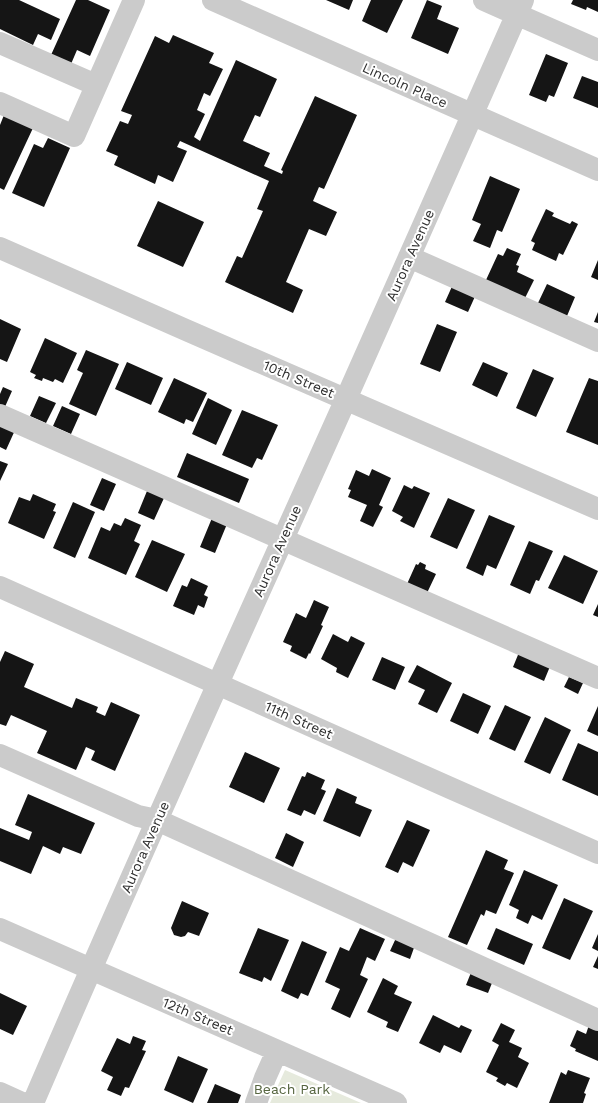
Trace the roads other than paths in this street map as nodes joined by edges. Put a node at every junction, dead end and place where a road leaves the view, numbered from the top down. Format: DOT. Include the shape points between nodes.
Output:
graph roads {
  1 [pos="134,0"];
  2 [pos="213,0"];
  3 [pos="484,0"];
  4 [pos="520,7"];
  5 [pos="0,43"];
  6 [pos="598,50"];
  7 [pos="96,85"];
  8 [pos="0,103"];
  9 [pos="472,115"];
  10 [pos="598,170"];
  11 [pos="0,248"];
  12 [pos="409,258"];
  13 [pos="598,341"];
  14 [pos="346,400"];
  15 [pos="0,415"];
  16 [pos="598,509"];
  17 [pos="282,540"];
  18 [pos="0,587"];
  19 [pos="598,678"];
  20 [pos="218,684"];
  21 [pos="0,755"];
  22 [pos="157,820"];
  23 [pos="598,853"];
  24 [pos="0,929"];
  25 [pos="91,969"];
  26 [pos="598,1020"];
  27 [pos="277,1051"];
  28 [pos="0,1093"];
  29 [pos="22,1103"];
  30 [pos="33,1103"];
  31 [pos="256,1103"];
  32 [pos="396,1103"];
  1 -- 7 [label="street"];
  2 -- 9 [label="street, Lincoln Place"];
  3 -- 4 [label="street"];
  4 -- 6 [label="street"];
  4 -- 9 [label="street, Aurora Avenue"];
  5 -- 7 [label="street"];
  7 -- 8 [label="street" via="74,136"];
  9 -- 10 [label="street, Lincoln Place"];
  9 -- 12 [label="street, Aurora Avenue"];
  11 -- 14 [label="street, 10th Street"];
  12 -- 13 [label="street"];
  12 -- 14 [label="street, Aurora Avenue"];
  14 -- 16 [label="street, 10th Street"];
  14 -- 17 [label="street, Aurora Avenue"];
  15 -- 17 [label="street"];
  17 -- 19 [label="street"];
  17 -- 20 [label="street, Aurora Avenue"];
  18 -- 20 [label="street, 11th Street"];
  20 -- 22 [label="street, Aurora Avenue"];
  20 -- 23 [label="street, 11th Street"];
  21 -- 22 [label="street" via="138,816"];
  22 -- 25 [label="street, Aurora Avenue"];
  22 -- 26 [label="street"];
  24 -- 25 [label="street, 12th Street"];
  25 -- 27 [label="street, 12th Street"];
  25 -- 30 [label="street, Aurora Avenue"];
  27 -- 31 [label="street"];
  27 -- 32 [label="street, 12th Street"];
  28 -- 29 [label="street"];
}
